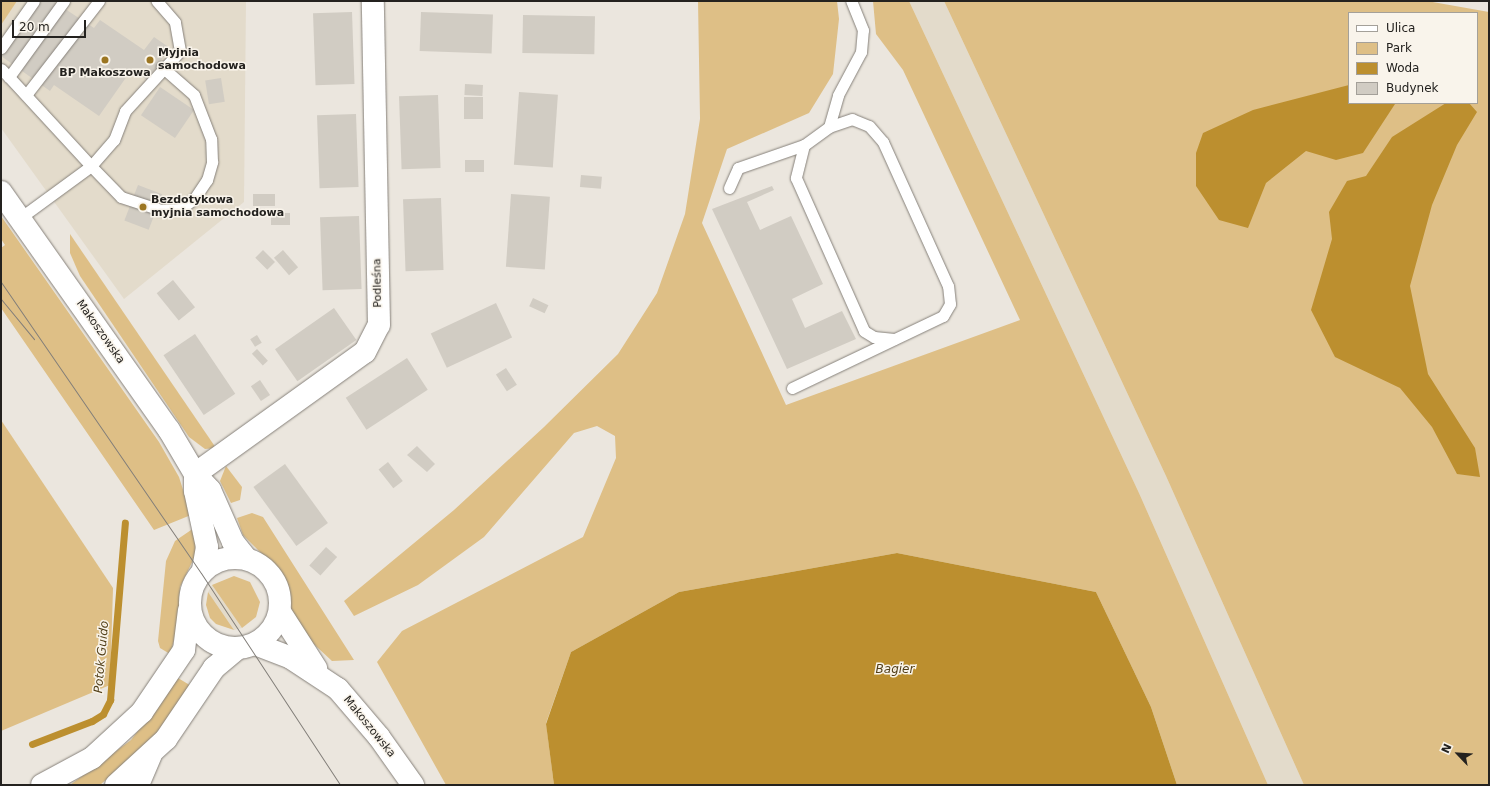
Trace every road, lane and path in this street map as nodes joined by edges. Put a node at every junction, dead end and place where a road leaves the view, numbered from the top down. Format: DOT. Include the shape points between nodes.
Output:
graph roads {
  1 [pos="34,1"];
  2 [pos="64,1"];
  3 [pos="99,1"];
  4 [pos="157,1"];
  5 [pos="373,1"];
  6 [pos="851,1"];
  7 [pos="1,48"];
  8 [pos="162,67"];
  9 [pos="5,73"];
  10 [pos="26,95"];
  11 [pos="829,127"];
  12 [pos="804,145"];
  13 [pos="91,166"];
  14 [pos="729,188"];
  15 [pos="1,192"];
  16 [pos="20,218"];
  17 [pos="894,339"];
  18 [pos="792,388"];
  19 [pos="195,474"];
  20 [pos="246,558"];
  21 [pos="203,570"];
  22 [pos="190,604"];
  23 [pos="280,612"];
  24 [pos="246,646"];
  25 [pos="320,674"];
  26 [pos="151,755"];
  27 [pos="42,785"];
  28 [pos="116,785"];
  29 [pos="138,785"];
  30 [pos="413,785"];
  1 -- 7 [label="lane"];
  2 -- 9 [label="lane"];
  3 -- 10 [label="lane"];
  4 -- 8 [label="lane" via="175,22 181,44 175,58"];
  5 -- 19 [label="main road, Podleśna" via="378,325 365,352"];
  6 -- 11 [label="lane" via="863,30 861,52 841,88"];
  8 -- 13 [label="lane" via="125,111 114,140"];
  8 -- 13 [label="lane" via="194,94 211,139 212,162 207,180 194,199 180,209 161,210 121,198"];
  9 -- 10 [label="lane"];
  10 -- 13 [label="lane"];
  11 -- 12 [label="lane"];
  11 -- 17 [label="lane" via="852,119 869,126 883,142 948,286 950,304 943,316"];
  12 -- 14 [label="lane" via="738,168"];
  12 -- 17 [label="lane" via="796,178 864,331 874,337"];
  13 -- 16 [label="lane"];
  15 -- 16 [label="main road, Makoszowska"];
  16 -- 19 [label="main road, Makoszowska" via="169,430"];
  17 -- 18 [label="lane"];
  19 -- 20 [label="main road, Makoszowska" via="210,490 233,542"];
  19 -- 21 [label="main road, Makoszowska" via="195,491 207,547"];
  20 -- 21 [label="main road, Makoszowska" via="226,558"];
  20 -- 23 [label="main road, Makoszowska" via="264,567 277,584"];
  21 -- 22 [label="main road, Makoszowska" via="192,588"];
  22 -- 24 [label="main road, Makoszowska" via="192,618 204,636 223,647"];
  22 -- 27 [label="main road" via="184,650 142,712 92,758"];
  23 -- 24 [label="main road" via="269,633"];
  23 -- 25 [label="main road, Makoszowska"];
  24 -- 25 [label="main road, Makoszowska" via="282,653"];
  24 -- 26 [label="main road" via="214,668 188,710"];
  25 -- 30 [label="main road, Makoszowska" via="379,737"];
  26 -- 28 [label="main road"];
  26 -- 29 [label="main road"];
}
